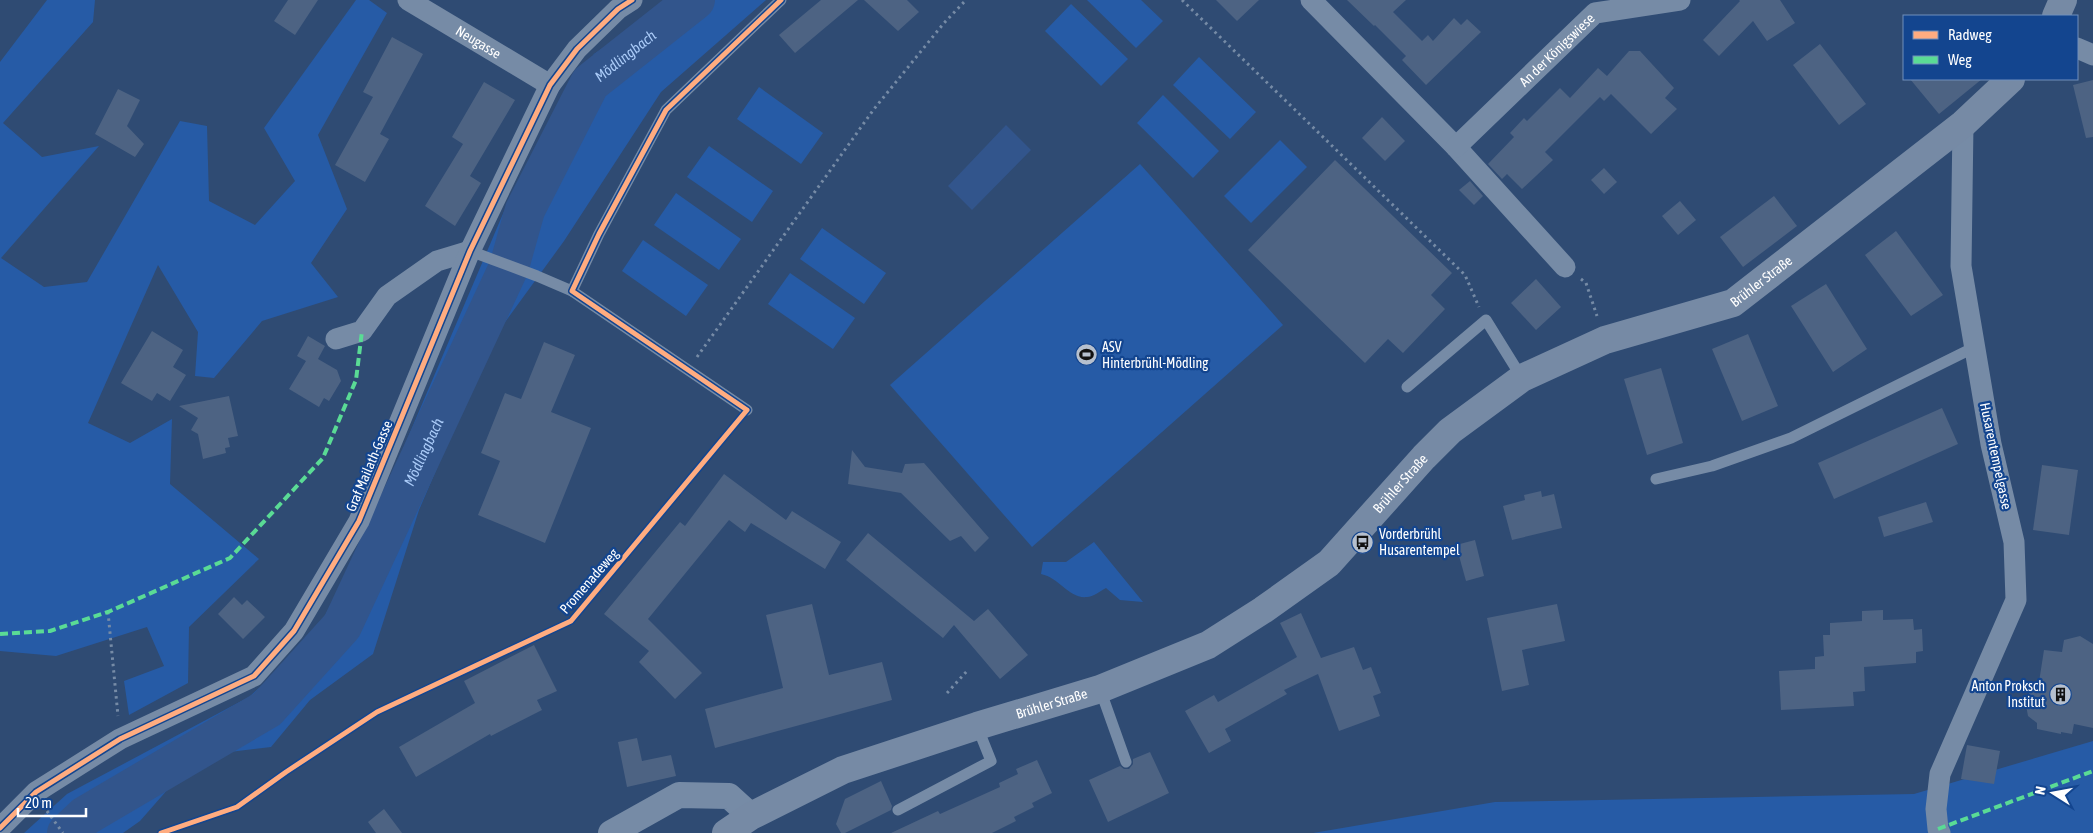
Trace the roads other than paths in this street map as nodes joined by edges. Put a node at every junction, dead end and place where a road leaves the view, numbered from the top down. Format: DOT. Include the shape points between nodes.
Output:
graph roads {
  1 [pos="408,0"];
  2 [pos="632,0"];
  3 [pos="781,0"];
  4 [pos="1311,0"];
  5 [pos="1680,0"];
  6 [pos="2062,0"];
  7 [pos="2056,15"];
  8 [pos="2078,48"];
  9 [pos="2093,55"];
  10 [pos="2010,80"];
  11 [pos="550,85"];
  12 [pos="1963,124"];
  13 [pos="1456,147"];
  14 [pos="476,253"];
  15 [pos="1565,266"];
  16 [pos="572,291"];
  17 [pos="336,339"];
  18 [pos="1975,347"];
  19 [pos="1522,378"];
  20 [pos="1407,387"];
  21 [pos="747,410"];
  22 [pos="1656,478"];
  23 [pos="1100,690"];
  24 [pos="977,726"];
  25 [pos="1126,762"];
  26 [pos="898,810"];
  27 [pos="751,816"];
  28 [pos="0,828"];
  29 [pos="611,833"];
  30 [pos="726,833"];
  31 [pos="1940,833"];
  1 -- 11 [label="street, Neugasse"];
  2 -- 11 [label="street, Graf Mailath-Gasse" via="618,9 577,49"];
  3 -- 16 [label="lane" via="666,110 598,234"];
  4 -- 13 [label="street"];
  5 -- 13 [label="street, An der Königswiese" via="1595,13"];
  6 -- 7 [label="main road"];
  8 -- 9 [label="street"];
  10 -- 12 [label="main road, Brühler Straße"];
  11 -- 14 [label="street, Graf Mailath-Gasse"];
  12 -- 18 [label="street, Husarentempelgasse" via="1961,266"];
  12 -- 19 [label="main road, Brühler Straße" via="1733,303 1605,340"];
  13 -- 15 [label="street"];
  14 -- 16 [label="lane"];
  14 -- 17 [label="street" via="437,262 388,296 362,331"];
  14 -- 28 [label="street, Graf Mailath-Gasse" via="358,521 294,632 254,676 120,739 36,792"];
  16 -- 21 [label="lane"];
  18 -- 22 [label="lane" via="1791,438 1712,466"];
  18 -- 31 [label="street, Husarentempelgasse" via="2014,542 2016,600 1940,774 1936,809"];
  19 -- 20 [label="lane" via="1486,320"];
  19 -- 23 [label="main road, Brühler Straße" via="1450,431 1329,563 1208,645"];
  23 -- 24 [label="main road, Brühler Straße"];
  23 -- 25 [label="lane"];
  24 -- 26 [label="lane" via="991,761"];
  24 -- 27 [label="main road, Brühler Straße" via="843,770"];
  27 -- 29 [label="street" via="729,796 679,795"];
  27 -- 30 [label="main road, Brühler Straße"];
}
